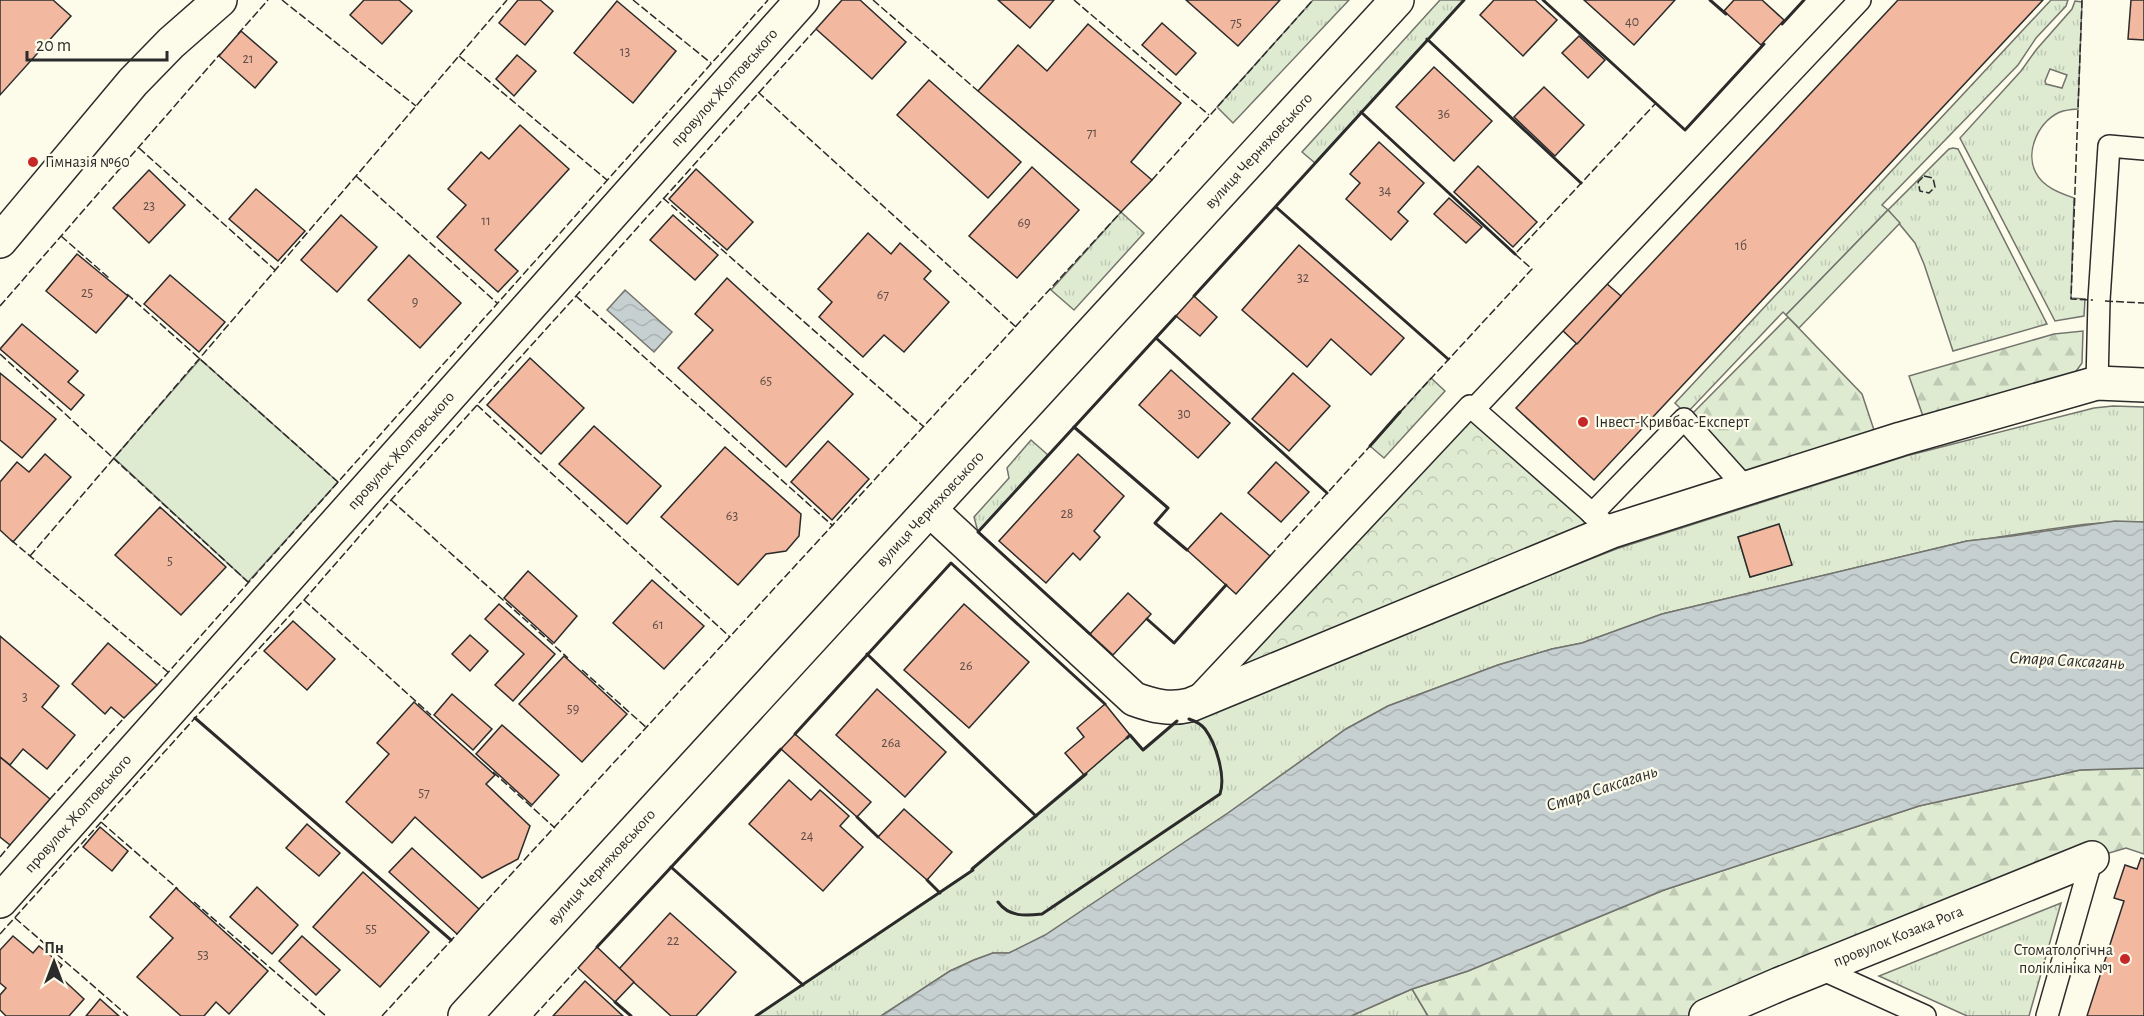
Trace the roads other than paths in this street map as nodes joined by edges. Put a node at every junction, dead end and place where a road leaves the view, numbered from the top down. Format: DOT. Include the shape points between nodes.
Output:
graph roads {
  1 [pos="802,0"];
  2 [pos="1397,0"];
  3 [pos="1860,0"];
  4 [pos="215,2"];
  5 [pos="2144,148"];
  6 [pos="0,241"];
  7 [pos="2097,383"];
  8 [pos="2144,385"];
  9 [pos="1474,409"];
  10 [pos="1745,487"];
  11 [pos="930,510"];
  12 [pos="1602,523"];
  13 [pos="1190,705"];
  14 [pos="2092,858"];
  15 [pos="0,901"];
  16 [pos="1819,968"];
  17 [pos="1759,1003"];
  18 [pos="465,1016"];
  19 [pos="1706,1016"];
  20 [pos="1925,1016"];
  21 [pos="2047,1016"];
  1 -- 15 [label="street, провулок Жолтовського"];
  2 -- 11 [label="street, вулиця Черняховського"];
  3 -- 9 [label="lane"];
  4 -- 6 [label="street" via="133,82"];
  5 -- 7 [label="lane" via="2109,146"];
  7 -- 8 [label="street"];
  7 -- 10 [label="street"];
  9 -- 12 [label="lane"];
  9 -- 13 [label="lane" via="1470,406"];
  10 -- 12 [label="street"];
  10 -- 12 [label="lane" via="1684,419"];
  11 -- 13 [label="street" via="1134,699 1157,707"];
  11 -- 18 [label="street, вулиця Черняховського"];
  12 -- 13 [label="street"];
  14 -- 16 [label="street, провулок Козака Рога"];
  14 -- 21 [label="lane"];
  16 -- 17 [label="street, провулок Козака Рога"];
  16 -- 20 [label="lane"];
  17 -- 19 [label="street, провулок Козака Рога"];
}
